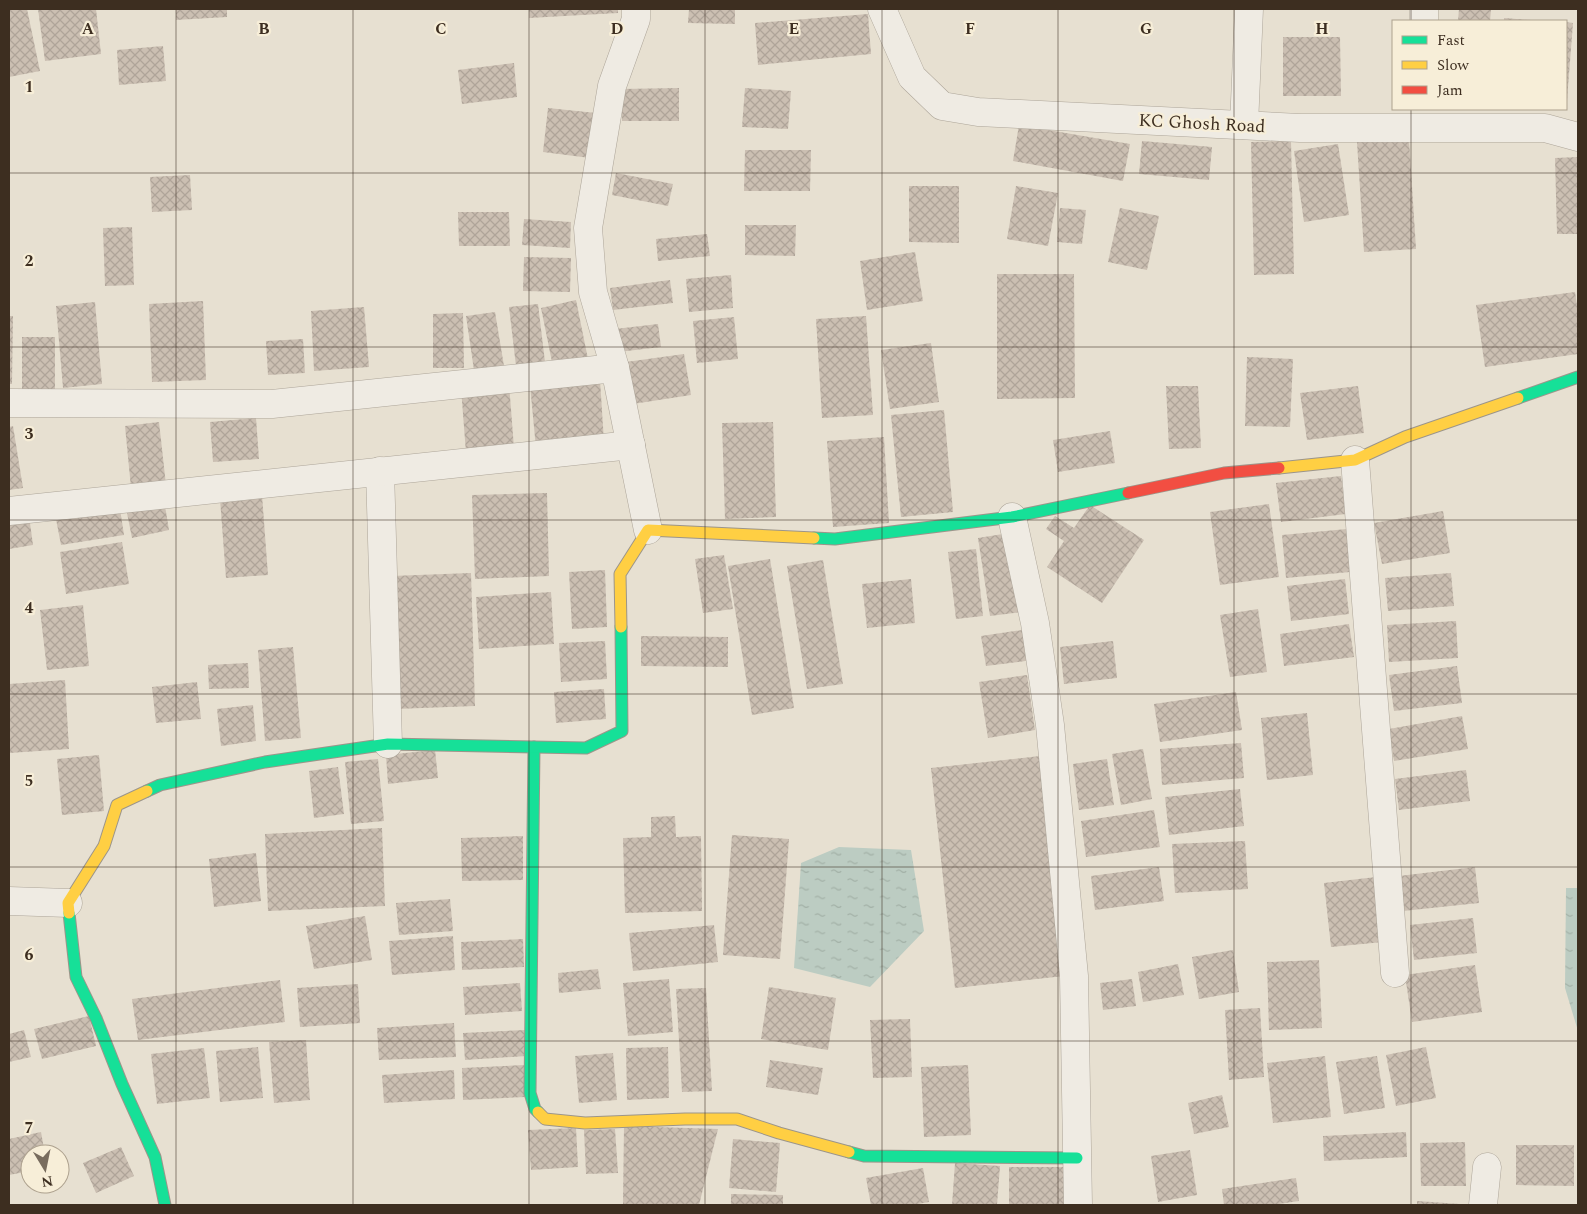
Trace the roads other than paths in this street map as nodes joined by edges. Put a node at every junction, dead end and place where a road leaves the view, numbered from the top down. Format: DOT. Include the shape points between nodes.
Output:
graph roads {
  1 [pos="636,9"];
  2 [pos="882,9"];
  3 [pos="1249,9"];
  4 [pos="1425,118"];
  5 [pos="1244,125"];
  6 [pos="1578,137"];
  7 [pos="615,368"];
  8 [pos="1578,377"];
  9 [pos="9,403"];
  10 [pos="631,445"];
  11 [pos="1355,460"];
  12 [pos="380,472"];
  13 [pos="9,511"];
  14 [pos="1012,517"];
  15 [pos="648,530"];
  16 [pos="388,744"];
  17 [pos="534,747"];
  18 [pos="9,901"];
  19 [pos="68,903"];
  20 [pos="1395,973"];
  21 [pos="1077,1158"];
  22 [pos="1487,1167"];
  23 [pos="165,1205"];
  24 [pos="1078,1205"];
  25 [pos="1483,1205"];
  1 -- 7 [label="street" via="636,18 612,86 588,228 593,292"];
  2 -- 5 [label="street, KC Ghosh Road" via="912,77 942,106 978,112"];
  3 -- 5 [label="street"];
  4 -- 5 [label="street, KC Ghosh Road" via="1300,128"];
  4 -- 6 [label="street, KC Ghosh Road" via="1545,128"];
  7 -- 9 [label="street" via="272,404"];
  7 -- 10 [label="street"];
  8 -- 11 [label="street" via="1405,437"];
  10 -- 12 [label="street"];
  10 -- 15 [label="street"];
  11 -- 14 [label="street" via="1224,473"];
  11 -- 20 [label="street"];
  12 -- 13 [label="street"];
  12 -- 16 [label="street"];
  14 -- 15 [label="street" via="835,539"];
  14 -- 21 [label="street" via="1035,624 1050,725 1074,976"];
  15 -- 17 [label="street" via="620,574 622,731 586,748"];
  16 -- 17 [label="street"];
  16 -- 19 [label="street" via="265,762 160,784 117,805 104,846"];
  17 -- 21 [label="street" via="530,1093 535,1109 545,1119 585,1123 737,1119 864,1156"];
  18 -- 19 [label="street"];
  19 -- 23 [label="street" via="76,977 155,1156"];
  21 -- 24 [label="street"];
  22 -- 25 [label="street"];
}
